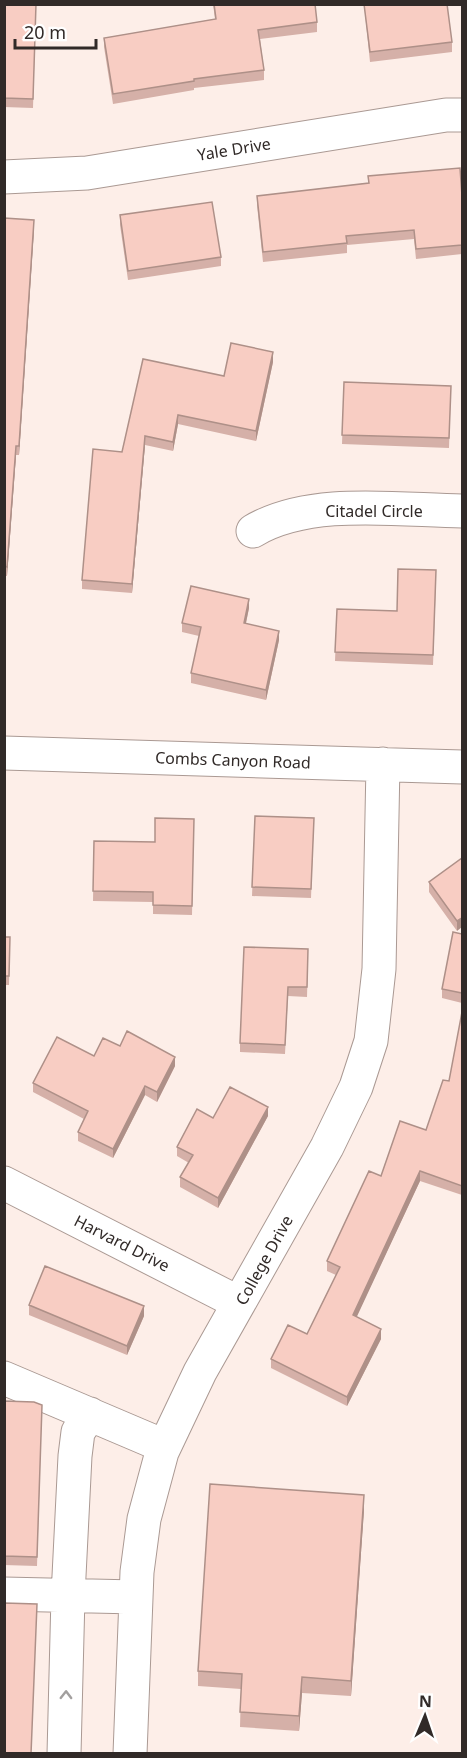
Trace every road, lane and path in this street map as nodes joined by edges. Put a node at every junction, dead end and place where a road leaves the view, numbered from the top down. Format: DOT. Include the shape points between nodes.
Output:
graph roads {
  1 [pos="462,115"];
  2 [pos="4,177"];
  3 [pos="462,511"];
  4 [pos="253,531"];
  5 [pos="4,753"];
  6 [pos="383,764"];
  7 [pos="462,766"];
  8 [pos="4,1183"];
  9 [pos="239,1303"];
  10 [pos="4,1378"];
  11 [pos="90,1414"];
  12 [pos="164,1446"];
  13 [pos="4,1594"];
  14 [pos="68,1596"];
  15 [pos="136,1598"];
  16 [pos="64,1754"];
  17 [pos="130,1754"];
  1 -- 2 [label="street, Yale Drive" via="87,173"];
  3 -- 4 [label="street, Citadel Circle" via="331,508 267,523"];
  5 -- 6 [label="street, Combs Canyon Road"];
  6 -- 7 [label="street, Combs Canyon Road"];
  6 -- 9 [label="street, College Drive" via="379,969 371,1041 356,1087 327,1147"];
  8 -- 9 [label="street, Harvard Drive"];
  9 -- 12 [label="street, College Drive"];
  10 -- 11 [label="street"];
  11 -- 12 [label="street"];
  11 -- 14 [label="street" via="78,1432 75,1456"];
  12 -- 15 [label="street, College Drive" via="144,1519"];
  13 -- 14 [label="street"];
  14 -- 15 [label="street"];
  16 -- 14 [label="street, one-way"];
  15 -- 17 [label="street, College Drive"];
}
